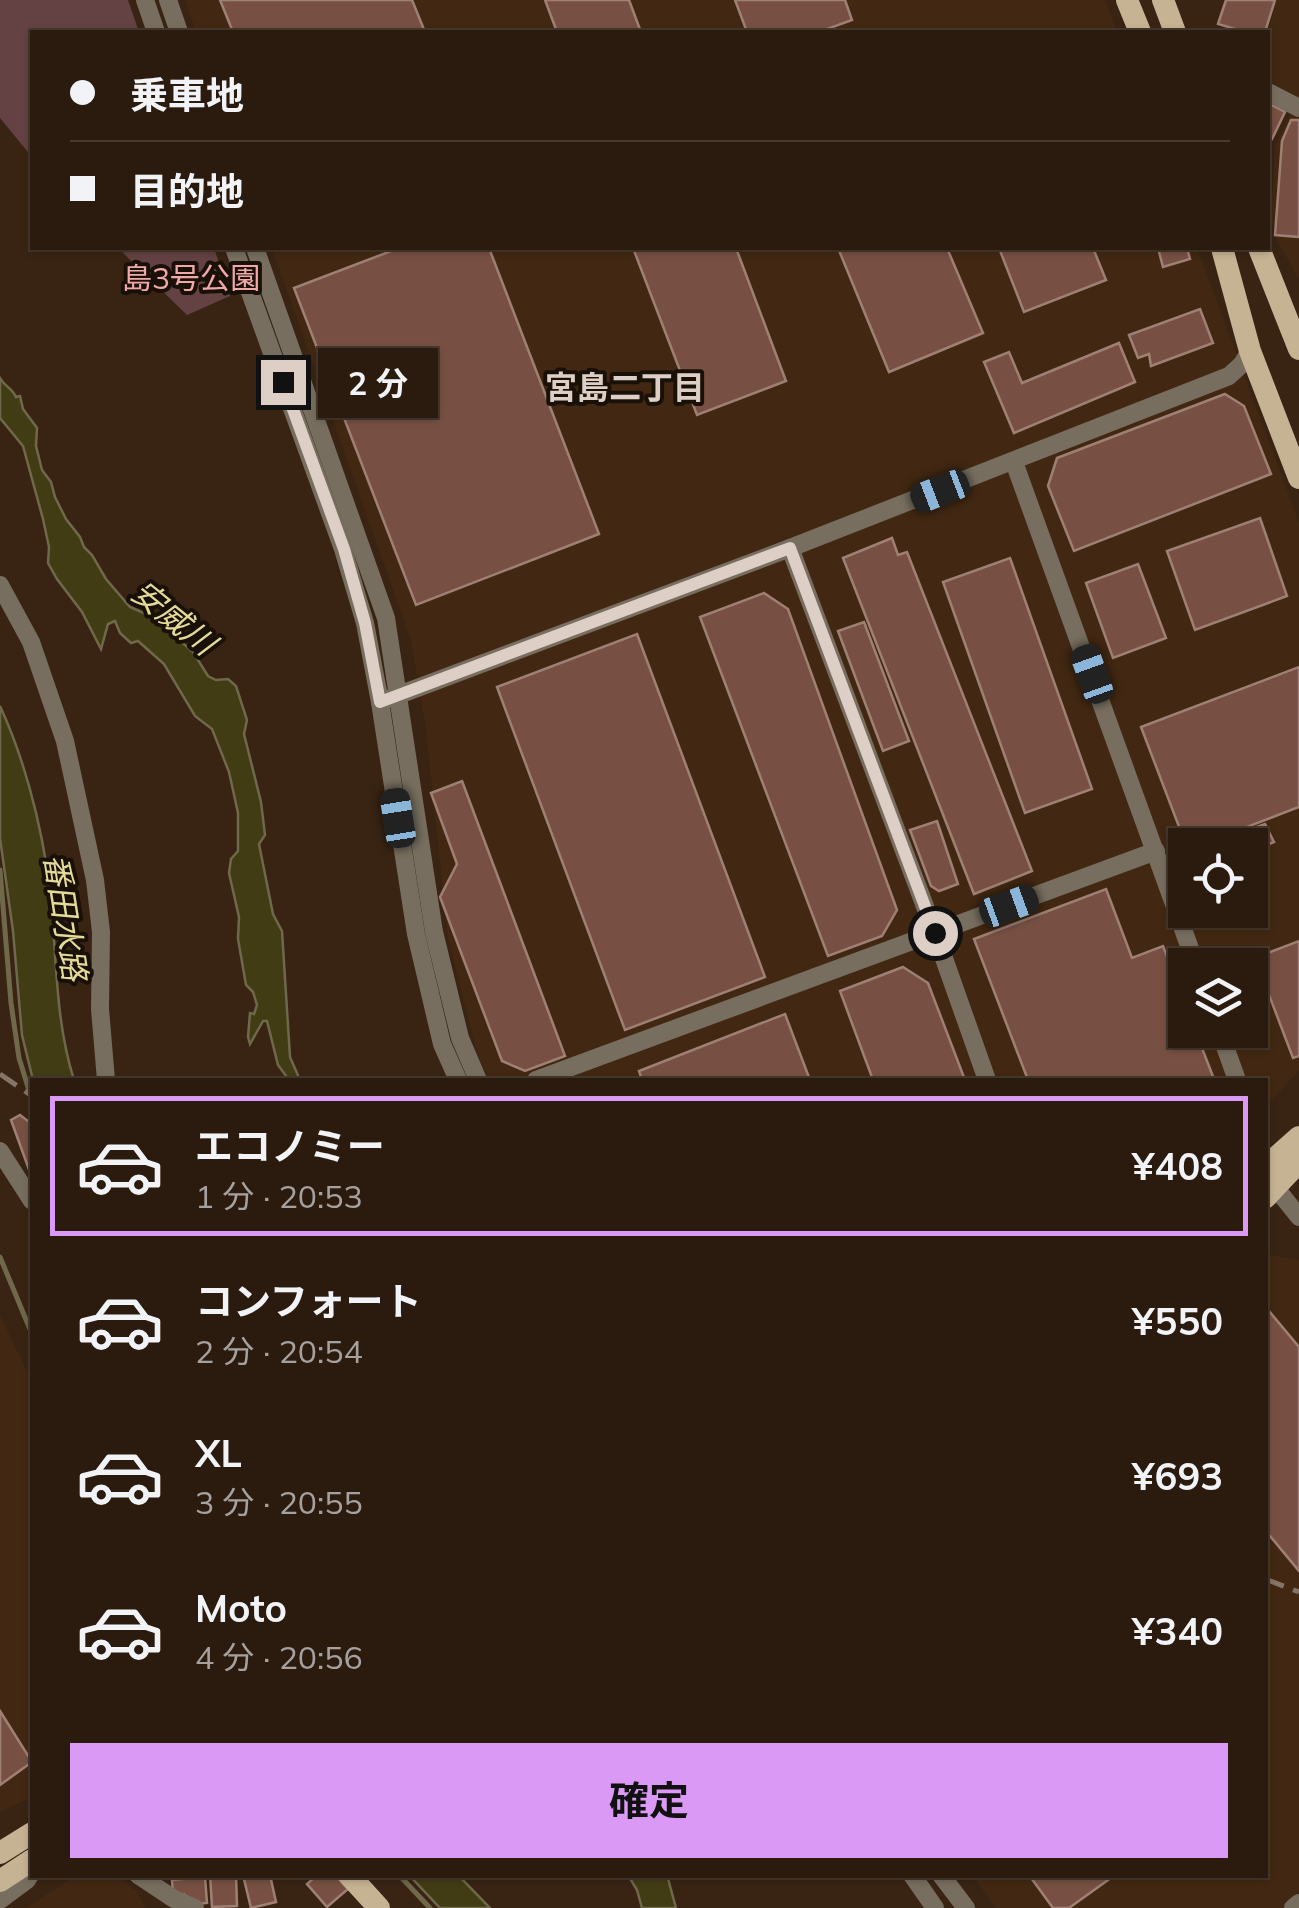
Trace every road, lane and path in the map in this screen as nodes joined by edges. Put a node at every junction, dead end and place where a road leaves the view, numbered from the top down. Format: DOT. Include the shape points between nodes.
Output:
graph roads {
  1 [pos="144,0"];
  2 [pos="168,0"];
  3 [pos="1128,0"];
  4 [pos="1163,0"];
  5 [pos="155,30"];
  6 [pos="178,30"];
  7 [pos="1139,30"];
  8 [pos="1174,30"];
  9 [pos="1270,93"];
  10 [pos="1299,108"];
  11 [pos="235,250"];
  12 [pos="256,250"];
  13 [pos="1223,250"];
  14 [pos="1260,250"];
  15 [pos="1299,349"];
  16 [pos="1250,350"];
  17 [pos="1014,462"];
  18 [pos="1299,478"];
  19 [pos="790,548"];
  20 [pos="0,585"];
  21 [pos="399,696"];
  22 [pos="380,702"];
  23 [pos="1156,851"];
  24 [pos="935,933"];
  25 [pos="1190,948"];
  26 [pos="1225,1048"];
  27 [pos="106,1078"];
  28 [pos="457,1078"];
  29 [pos="477,1078"];
  30 [pos="541,1078"];
  31 [pos="985,1078"];
  32 [pos="1236,1078"];
  33 [pos="1299,1134"];
  34 [pos="1268,1149"];
  35 [pos="0,1151"];
  36 [pos="1299,1162"];
  37 [pos="1268,1190"];
  38 [pos="30,1198"];
  39 [pos="1299,1217"];
  40 [pos="30,1834"];
  41 [pos="0,1854"];
  42 [pos="30,1861"];
  43 [pos="30,1875"];
  44 [pos="142,1878"];
  45 [pos="352,1878"];
  46 [pos="914,1878"];
  47 [pos="943,1878"];
  48 [pos="0,1881"];
  49 [pos="0,1900"];
  50 [pos="1299,1904"];
  51 [pos="195,1908"];
  52 [pos="379,1908"];
  53 [pos="934,1908"];
  54 [pos="966,1908"];
  55 [pos="1293,1908"];
  1 -- 5 [label="street"];
  2 -- 6 [label="street"];
  3 -- 7 [label="main road"];
  4 -- 8 [label="main road"];
  9 -- 10 [label="street"];
  11 -- 22 [label="street" via="344,549"];
  12 -- 21 [label="street" via="386,618"];
  13 -- 16 [label="main road"];
  14 -- 15 [label="main road"];
  16 -- 17 [label="street" via="1229,376"];
  16 -- 18 [label="main road"];
  17 -- 19 [label="street"];
  17 -- 23 [label="street"];
  19 -- 21 [label="street"];
  19 -- 24 [label="street"];
  20 -- 27 [label="street" via="31,642 65,741 95,880"];
  21 -- 22 [label="street"];
  21 -- 29 [label="street" via="434,932 460,1038"];
  22 -- 28 [label="street" via="416,934 442,1044"];
  23 -- 24 [label="street"];
  23 -- 25 [label="street"];
  24 -- 30 [label="street"];
  24 -- 31 [label="street"];
  26 -- 32 [label="street"];
  33 -- 34 [label="main road"];
  33 -- 37 [label="main road"];
  35 -- 38 [label="street"];
  36 -- 37 [label="main road"];
  37 -- 39 [label="street"];
  40 -- 41 [label="main road"];
  42 -- 48 [label="main road"];
  43 -- 49 [label="street"];
  44 -- 51 [label="street"];
  45 -- 52 [label="main road"];
  46 -- 53 [label="street"];
  47 -- 54 [label="street"];
  50 -- 55 [label="street"];
}
